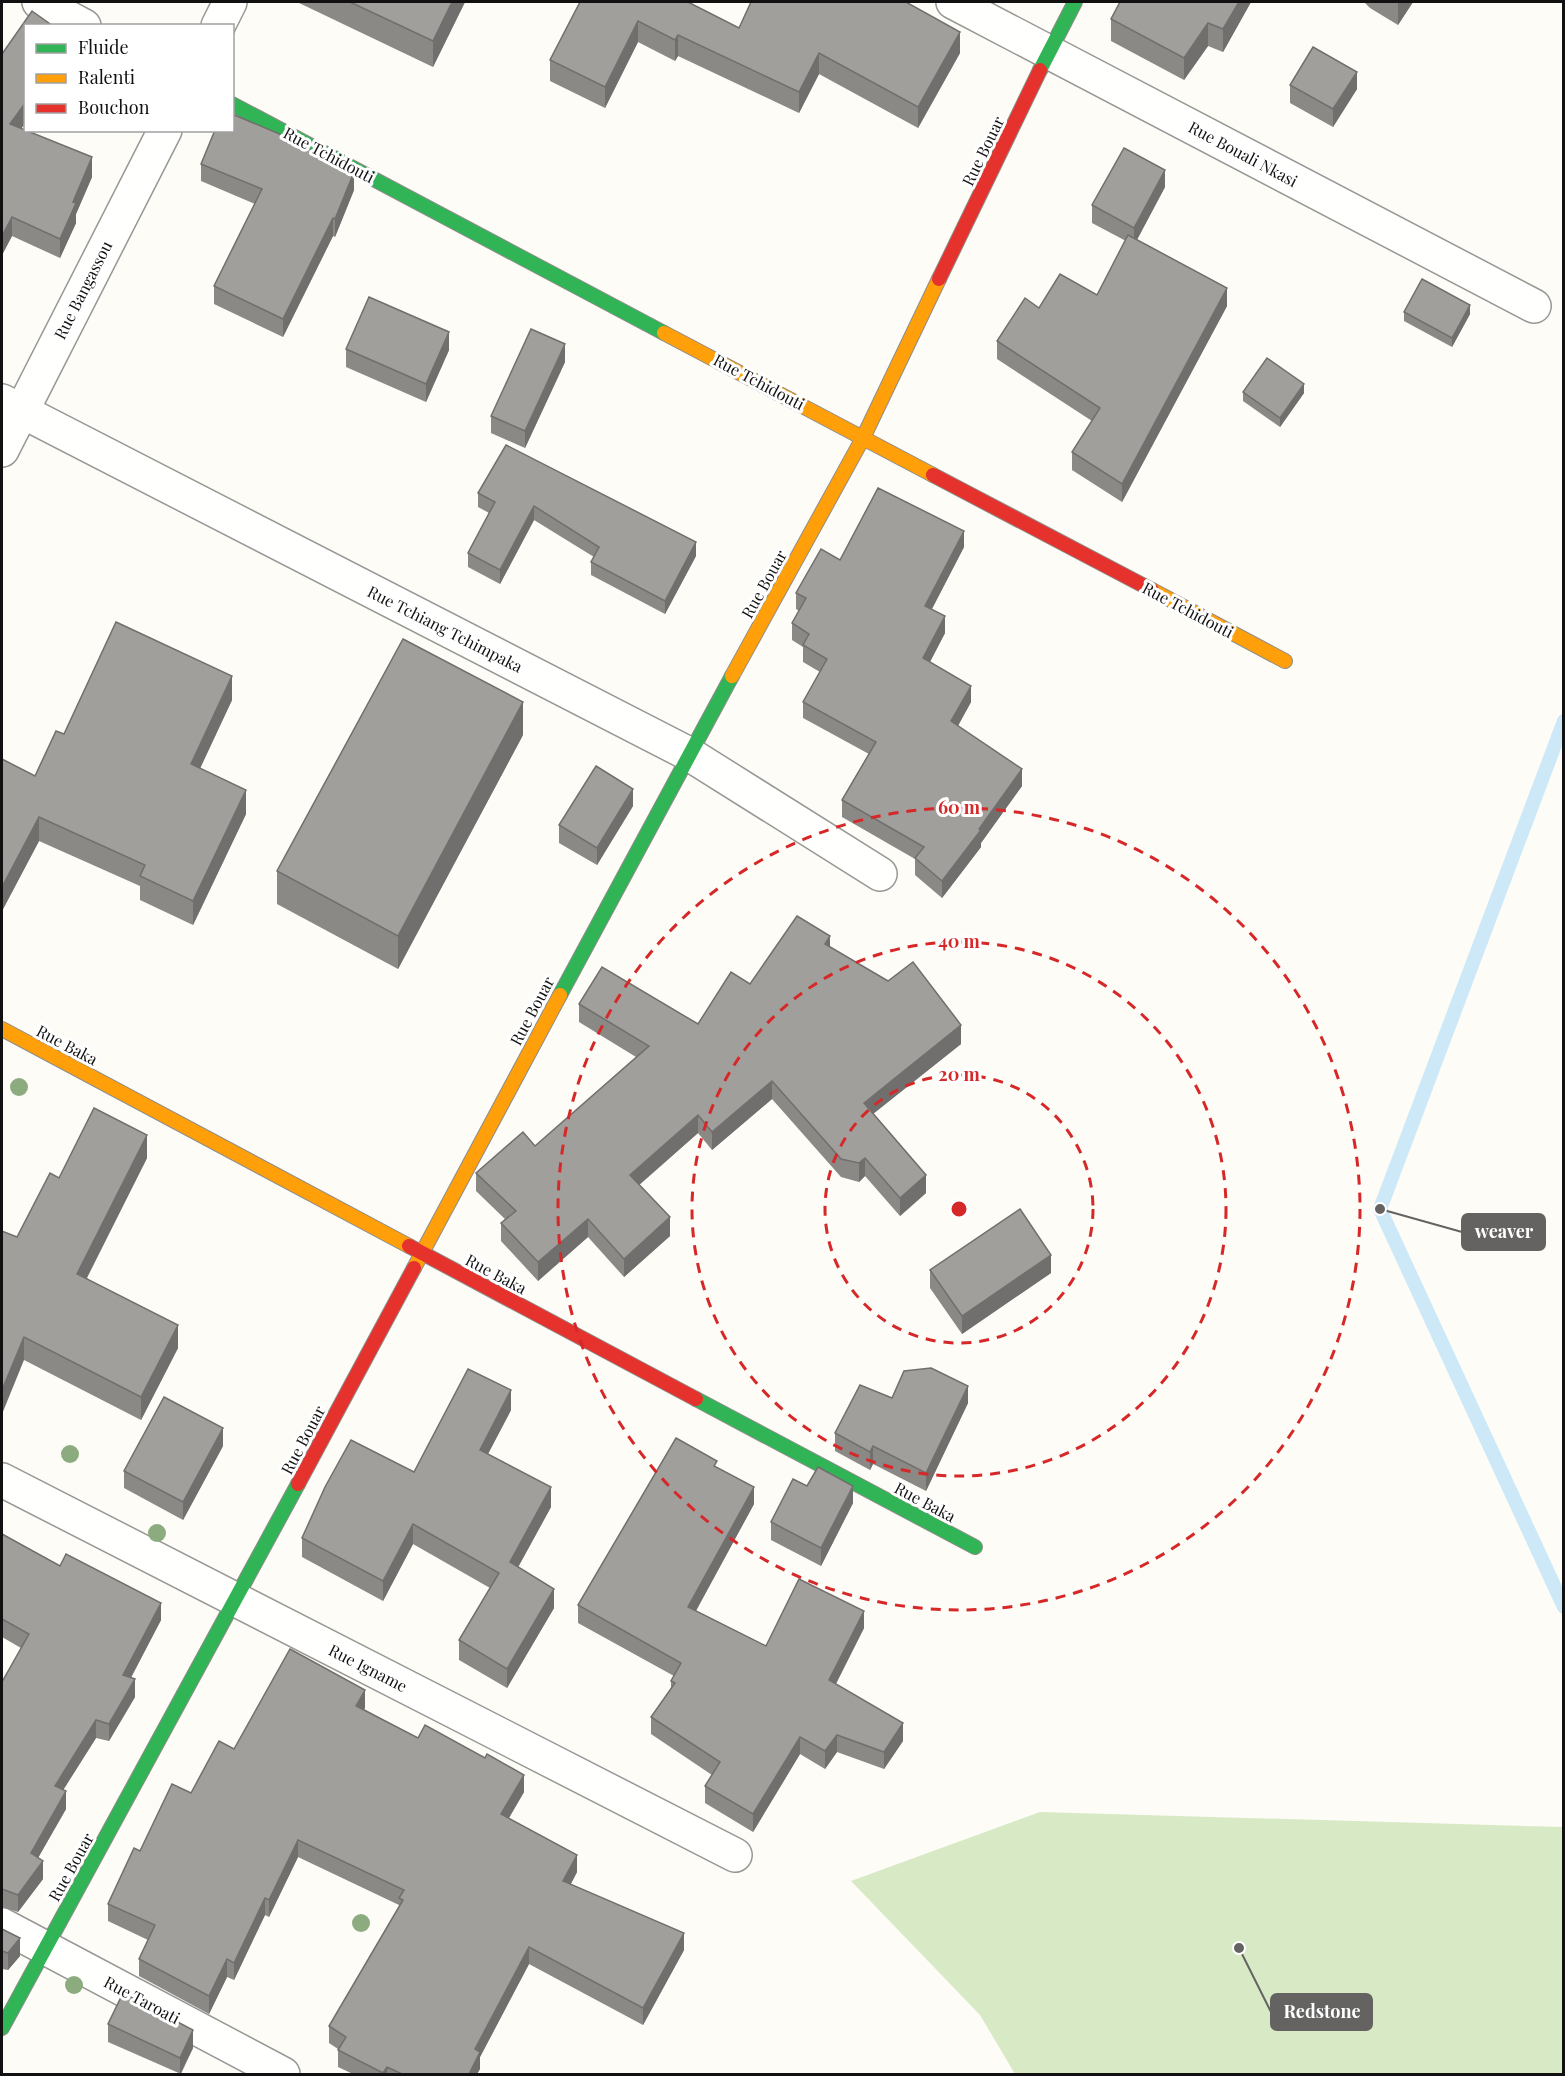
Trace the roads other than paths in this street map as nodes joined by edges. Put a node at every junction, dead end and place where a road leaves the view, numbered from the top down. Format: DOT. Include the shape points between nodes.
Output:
graph roads {
  1 [pos="39,2"];
  2 [pos="230,2"];
  3 [pos="953,2"];
  4 [pos="1075,2"];
  5 [pos="80,24"];
  6 [pos="219,24"];
  7 [pos="1049,52"];
  8 [pos="234,105"];
  9 [pos="164,132"];
  10 [pos="1534,306"];
  11 [pos="11,406"];
  12 [pos="863,438"];
  13 [pos="2,450"];
  14 [pos="1285,661"];
  15 [pos="689,754"];
  16 [pos="880,874"];
  17 [pos="2,1029"];
  18 [pos="422,1253"];
  19 [pos="2,1480"];
  20 [pos="975,1547"];
  21 [pos="236,1600"];
  22 [pos="735,1855"];
  23 [pos="2,1925"];
  24 [pos="45,1948"];
  25 [pos="2,2028"];
  26 [pos="283,2074"];
  1 -- 5 [label="street"];
  2 -- 6 [label="street"];
  3 -- 7 [label="street, Rue Bouali Nkasi"];
  4 -- 7 [label="street, Rue Bouar"];
  7 -- 10 [label="street, Rue Bouali Nkasi"];
  7 -- 12 [label="street, Rue Bouar"];
  8 -- 12 [label="street, Rue Tchidouti"];
  9 -- 11 [label="street, Rue Bangassou"];
  11 -- 13 [label="street, Rue Bangassou"];
  11 -- 15 [label="street, Rue Tchiang Tchimpaka"];
  12 -- 14 [label="street, Rue Tchidouti"];
  12 -- 15 [label="street, Rue Bouar"];
  15 -- 16 [label="street, Rue Tchiang Tchimpaka"];
  15 -- 18 [label="street, Rue Bouar"];
  17 -- 18 [label="street, Rue Baka"];
  18 -- 20 [label="street, Rue Baka"];
  18 -- 21 [label="street, Rue Bouar"];
  19 -- 21 [label="street, Rue Igname"];
  21 -- 22 [label="street, Rue Igname"];
  21 -- 24 [label="street, Rue Bouar"];
  23 -- 24 [label="street, Rue Taroati"];
  24 -- 25 [label="street, Rue Bouar"];
  24 -- 26 [label="street, Rue Taroati"];
}
